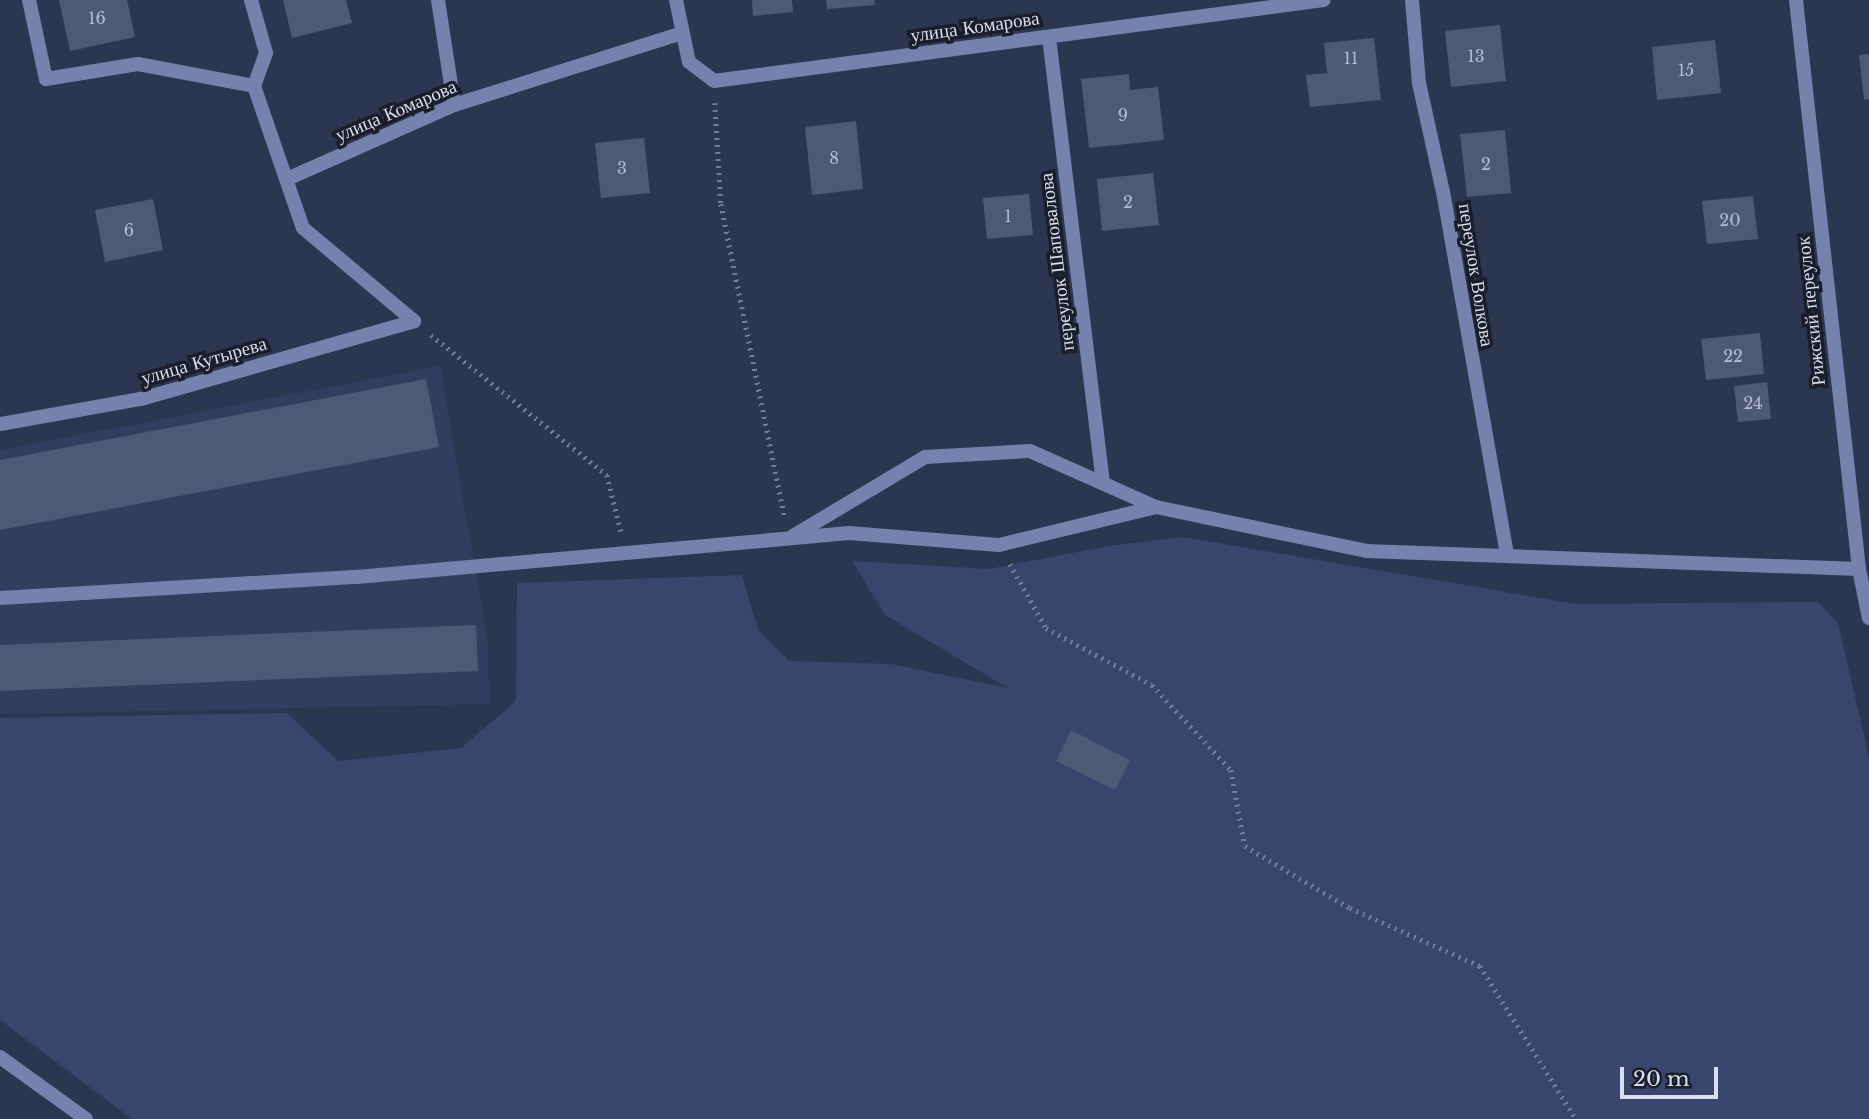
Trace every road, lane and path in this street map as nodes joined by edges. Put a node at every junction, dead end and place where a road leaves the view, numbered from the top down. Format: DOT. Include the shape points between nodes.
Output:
graph roads {
  1 [pos="29,0"];
  2 [pos="251,0"];
  3 [pos="438,0"];
  4 [pos="676,0"];
  5 [pos="1324,0"];
  6 [pos="1412,0"];
  7 [pos="1796,0"];
  8 [pos="682,33"];
  9 [pos="1049,37"];
  10 [pos="714,81"];
  11 [pos="254,86"];
  12 [pos="454,105"];
  13 [pos="286,179"];
  14 [pos="414,321"];
  15 [pos="0,424"];
  16 [pos="1103,482"];
  17 [pos="1156,507"];
  18 [pos="788,538"];
  19 [pos="999,545"];
  20 [pos="627,553"];
  21 [pos="1507,556"];
  22 [pos="1859,569"];
  23 [pos="0,598"];
  24 [pos="1869,618"];
  25 [pos="0,1057"];
  26 [pos="86,1119"];
  27 [pos="1576,1119"];
  1 -- 11 [label="street" via="46,79 138,64"];
  2 -- 11 [label="street" via="266,53"];
  3 -- 12 [label="street"];
  4 -- 8 [label="street"];
  5 -- 9 [label="street, улица Комарова"];
  6 -- 21 [label="street, переулок Волкова" via="1419,83 1444,197"];
  7 -- 22 [label="street, Рижский переулок"];
  8 -- 10 [label="street" via="689,62"];
  8 -- 12 [label="street, улица Комарова"];
  9 -- 10 [label="street, улица Комарова"];
  9 -- 16 [label="street, переулок Шаповалова"];
  10 -- 18 [label="path" via="721,204"];
  11 -- 13 [label="street"];
  12 -- 13 [label="street, улица Комарова"];
  13 -- 14 [label="street" via="303,228"];
  14 -- 15 [label="street, улица Кутырева" via="141,399"];
  14 -- 20 [label="path" via="607,475"];
  16 -- 17 [label="street"];
  16 -- 18 [label="street" via="1030,451 925,457"];
  17 -- 19 [label="street"];
  17 -- 21 [label="street" via="1366,551"];
  18 -- 19 [label="street" via="849,533"];
  18 -- 20 [label="street"];
  19 -- 27 [label="path" via="1046,628 1153,685 1231,771 1245,846 1350,908 1480,966"];
  20 -- 23 [label="street" via="357,577"];
  21 -- 22 [label="street"];
  22 -- 24 [label="street, Рижский переулок"];
  25 -- 26 [label="street"];
}
